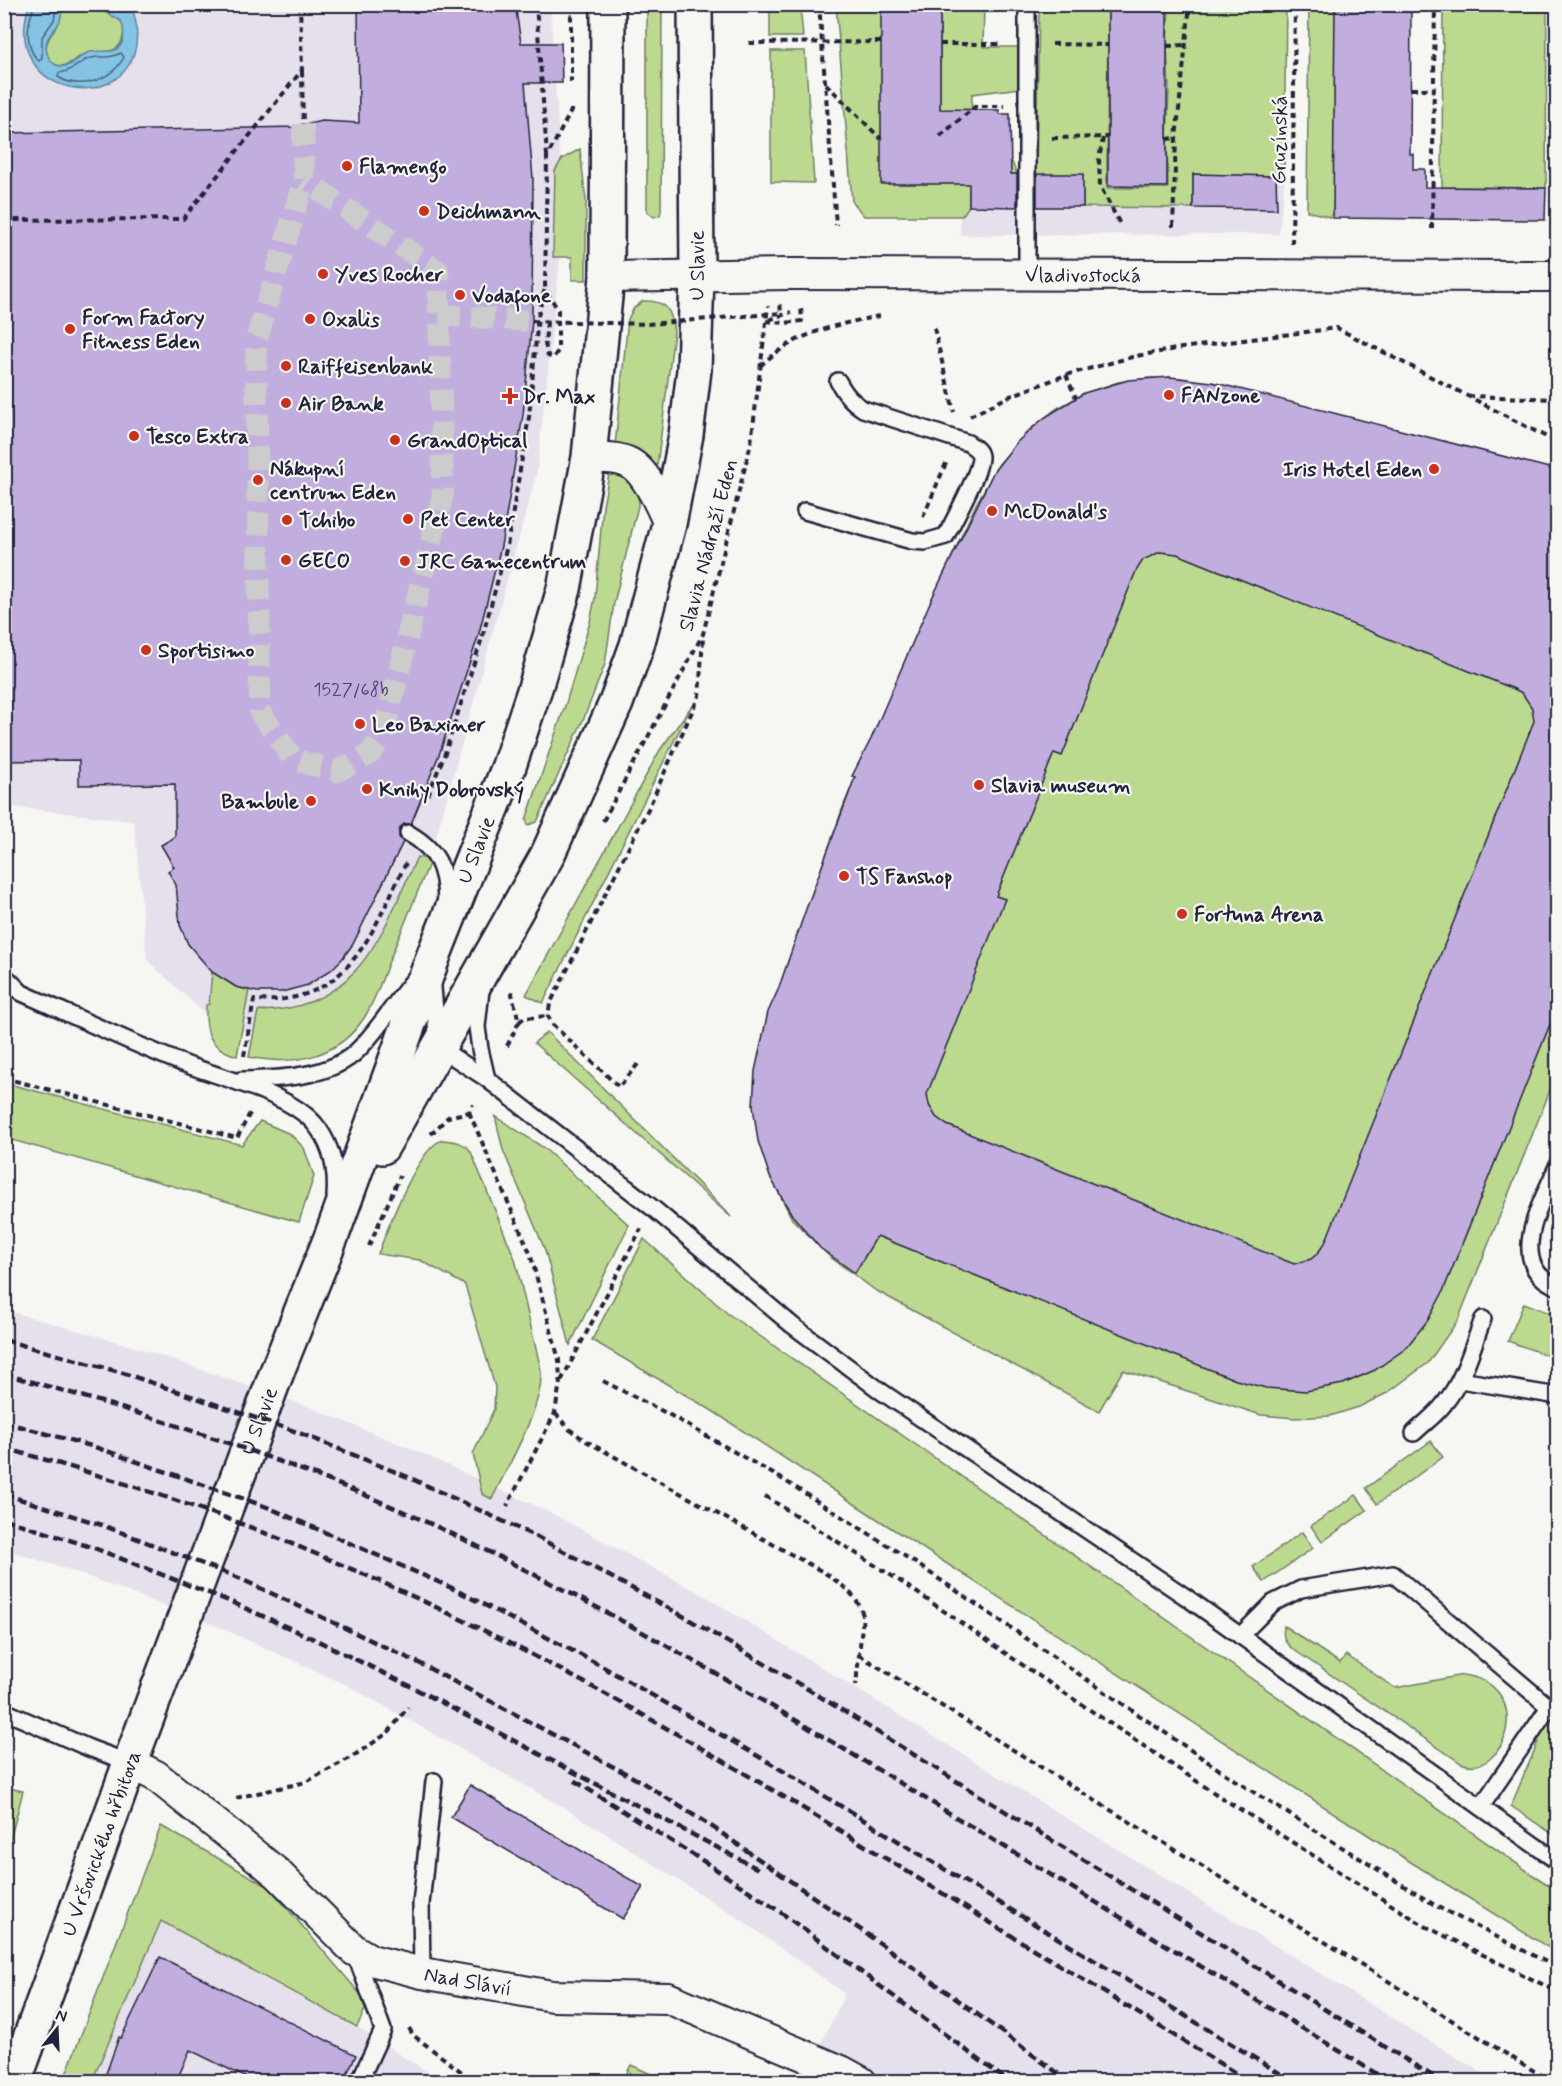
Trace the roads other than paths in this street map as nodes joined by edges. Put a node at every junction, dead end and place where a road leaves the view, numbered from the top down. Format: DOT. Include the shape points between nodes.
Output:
graph roads {
  1 [pos="608,4"];
  2 [pos="695,4"];
  3 [pos="1027,4"];
  4 [pos="697,275"];
  5 [pos="1027,275"];
  6 [pos="1557,276"];
  7 [pos="607,277"];
  8 [pos="838,381"];
  9 [pos="589,458"];
  10 [pos="805,511"];
  11 [pos="669,524"];
  12 [pos="408,833"];
  13 [pos="435,952"];
  14 [pos="485,966"];
  15 [pos="4,975"];
  16 [pos="438,1047"];
  17 [pos="488,1079"];
  18 [pos="233,1080"];
  19 [pos="1557,1164"];
  20 [pos="332,1235"];
  21 [pos="1557,1287"];
  22 [pos="1484,1319"];
  23 [pos="1460,1380"];
  24 [pos="1557,1396"];
  25 [pos="1414,1433"];
  26 [pos="190,1607"];
  27 [pos="1240,1636"];
  28 [pos="4,1711"];
  29 [pos="130,1763"];
  30 [pos="434,1781"];
  31 [pos="1481,1807"];
  32 [pos="1557,1862"];
  33 [pos="354,1950"];
  34 [pos="422,1972"];
  35 [pos="14,2082"];
  36 [pos="359,2082"];
  37 [pos="861,2082"];
  1 -- 7 [label="main road, U Slavie"];
  2 -- 4 [label="main road, U Slavie"];
  3 -- 5 [label="lane"];
  4 -- 5 [label="street, Vladivostocká"];
  4 -- 7 [label="street, Vladivostocká"];
  4 -- 11 [label="main road, U Slavie" via="694,370"];
  5 -- 6 [label="street, Vladivostocká"];
  7 -- 9 [label="main road, U Slavie"];
  8 -- 10 [label="lane" via="844,394 863,409 977,448 977,469 946,536 925,543"];
  9 -- 11 [label="street" via="627,461 637,468"];
  9 -- 13 [label="main road, U Slavie" via="564,590 536,685 509,766"];
  11 -- 14 [label="main road, U Slavie" via="637,645 616,703 547,856"];
  12 -- 13 [label="lane" via="426,844 443,872 446,905"];
  13 -- 16 [label="lane" via="432,997"];
  13 -- 18 [label="lane" via="357,1052 339,1064 298,1076"];
  13 -- 20 [label="main road, U Slavie"];
  14 -- 16 [label="main road, U Slavie"];
  14 -- 17 [label="lane" via="477,1027"];
  15 -- 18 [label="lane" via="22,993 178,1062"];
  16 -- 17 [label="lane"];
  16 -- 20 [label="main road, U Slavie"];
  17 -- 27 [label="lane" via="882,1392"];
  18 -- 20 [label="lane" via="297,1108 324,1137 333,1158 336,1183"];
  19 -- 21 [label="lane" via="1529,1239 1534,1269"];
  20 -- 26 [label="main road, U Slavie"];
  22 -- 23 [label="lane"];
  23 -- 24 [label="lane"];
  23 -- 25 [label="lane" via="1442,1407"];
  26 -- 29 [label="main road, U Vršovického hřbitova"];
  27 -- 31 [label="lane"];
  27 -- 31 [label="lane" via="1273,1603 1301,1589 1393,1574 1549,1707"];
  28 -- 29 [label="lane"];
  29 -- 33 [label="street, Nad Slávií" via="156,1776 277,1873"];
  29 -- 35 [label="main road, U Vršovického hřbitova"];
  30 -- 34 [label="lane" via="421,1904"];
  31 -- 32 [label="lane"];
  33 -- 34 [label="street, Nad Slávií" via="371,1960"];
  33 -- 36 [label="lane" via="382,2030"];
  34 -- 37 [label="street, Nad Slávií" via="552,1996 668,1998"];
}
